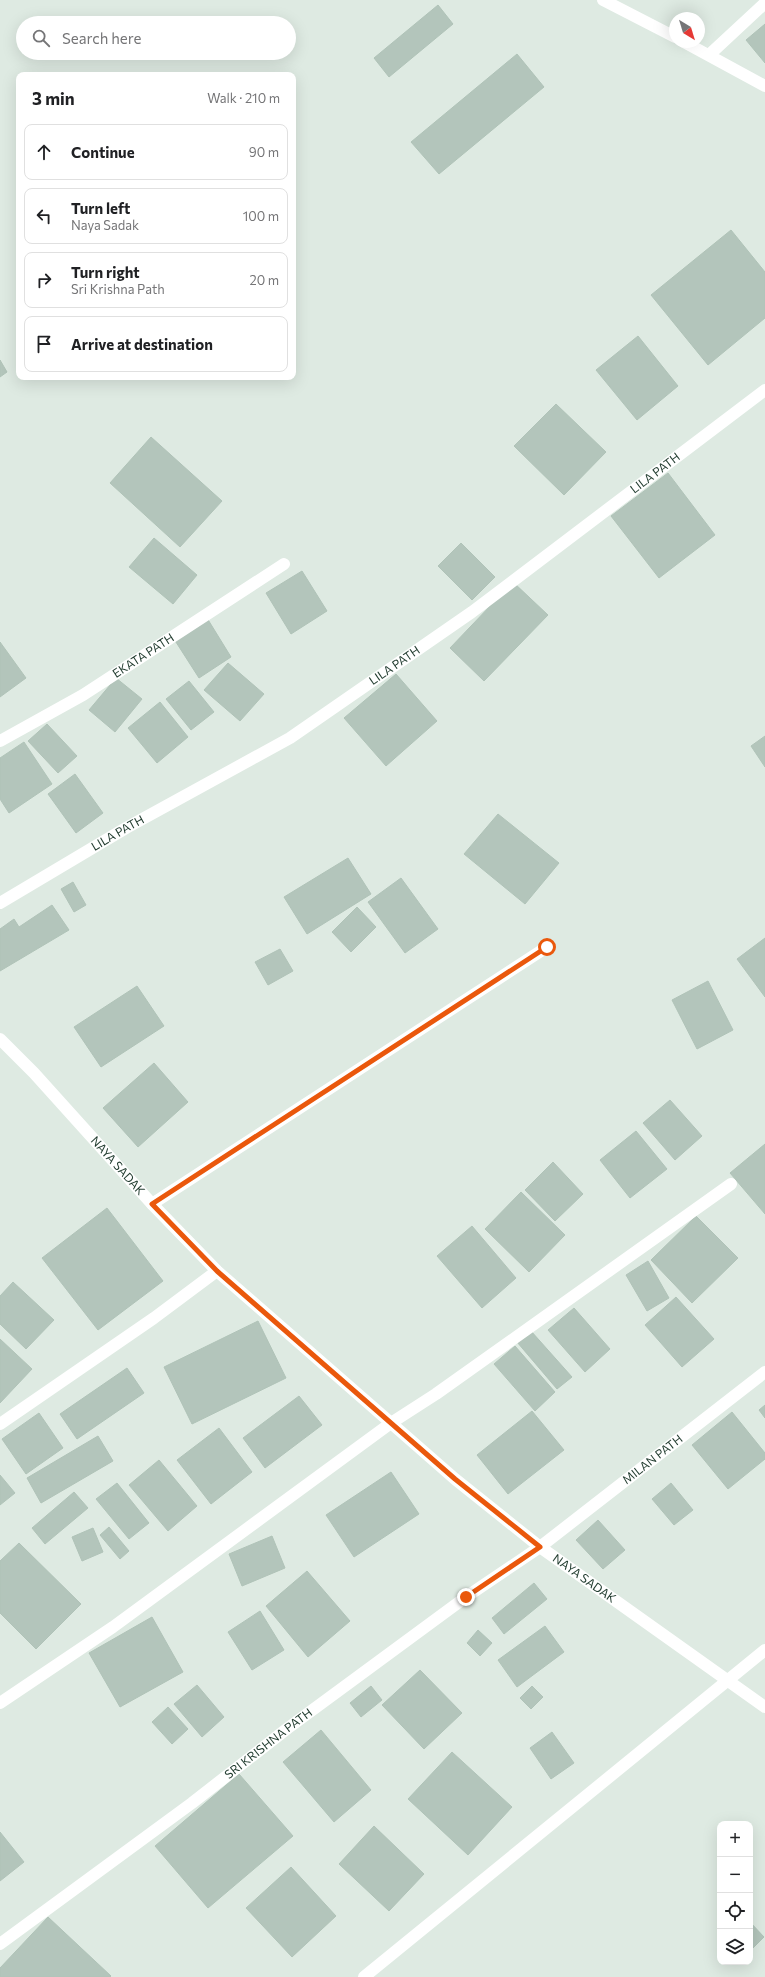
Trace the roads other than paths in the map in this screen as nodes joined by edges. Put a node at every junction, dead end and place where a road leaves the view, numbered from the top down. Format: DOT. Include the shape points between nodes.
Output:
graph roads {
  1 [pos="603,0"];
  2 [pos="765,3"];
  3 [pos="669,34"];
  4 [pos="696,48"];
  5 [pos="709,55"];
  6 [pos="765,86"];
  7 [pos="765,390"];
  8 [pos="284,564"];
  9 [pos="0,742"];
  10 [pos="0,903"];
  11 [pos="547,947"];
  12 [pos="0,1039"];
  13 [pos="731,1184"];
  14 [pos="152,1204"];
  15 [pos="217,1271"];
  16 [pos="765,1372"];
  17 [pos="391,1423"];
  18 [pos="0,1424"];
  19 [pos="540,1547"];
  20 [pos="765,1650"];
  21 [pos="729,1681"];
  22 [pos="0,1703"];
  23 [pos="765,1707"];
  24 [pos="0,1944"];
  25 [pos="364,1977"];
  1 -- 3 [label="street"];
  2 -- 5 [label="street"];
  4 -- 5 [label="street"];
  5 -- 6 [label="street"];
  7 -- 10 [label="street, LILA PATH" via="472,612 290,738 126,828"];
  8 -- 9 [label="street, EKATA PATH" via="83,695"];
  11 -- 14 [label="street"];
  12 -- 14 [label="street, NAYA SADAK"];
  13 -- 17 [label="street" via="436,1394"];
  14 -- 15 [label="street, NAYA SADAK"];
  15 -- 17 [label="street, NAYA SADAK"];
  15 -- 18 [label="street" via="154,1318"];
  16 -- 19 [label="street, MILAN PATH"];
  17 -- 19 [label="street, NAYA SADAK" via="455,1479"];
  17 -- 22 [label="street" via="113,1627"];
  19 -- 21 [label="street, NAYA SADAK"];
  19 -- 24 [label="street, SRI KRISHNA PATH" via="446,1611"];
  20 -- 21 [label="street"];
  21 -- 23 [label="street, NAYA SADAK"];
  21 -- 25 [label="street"];
}
